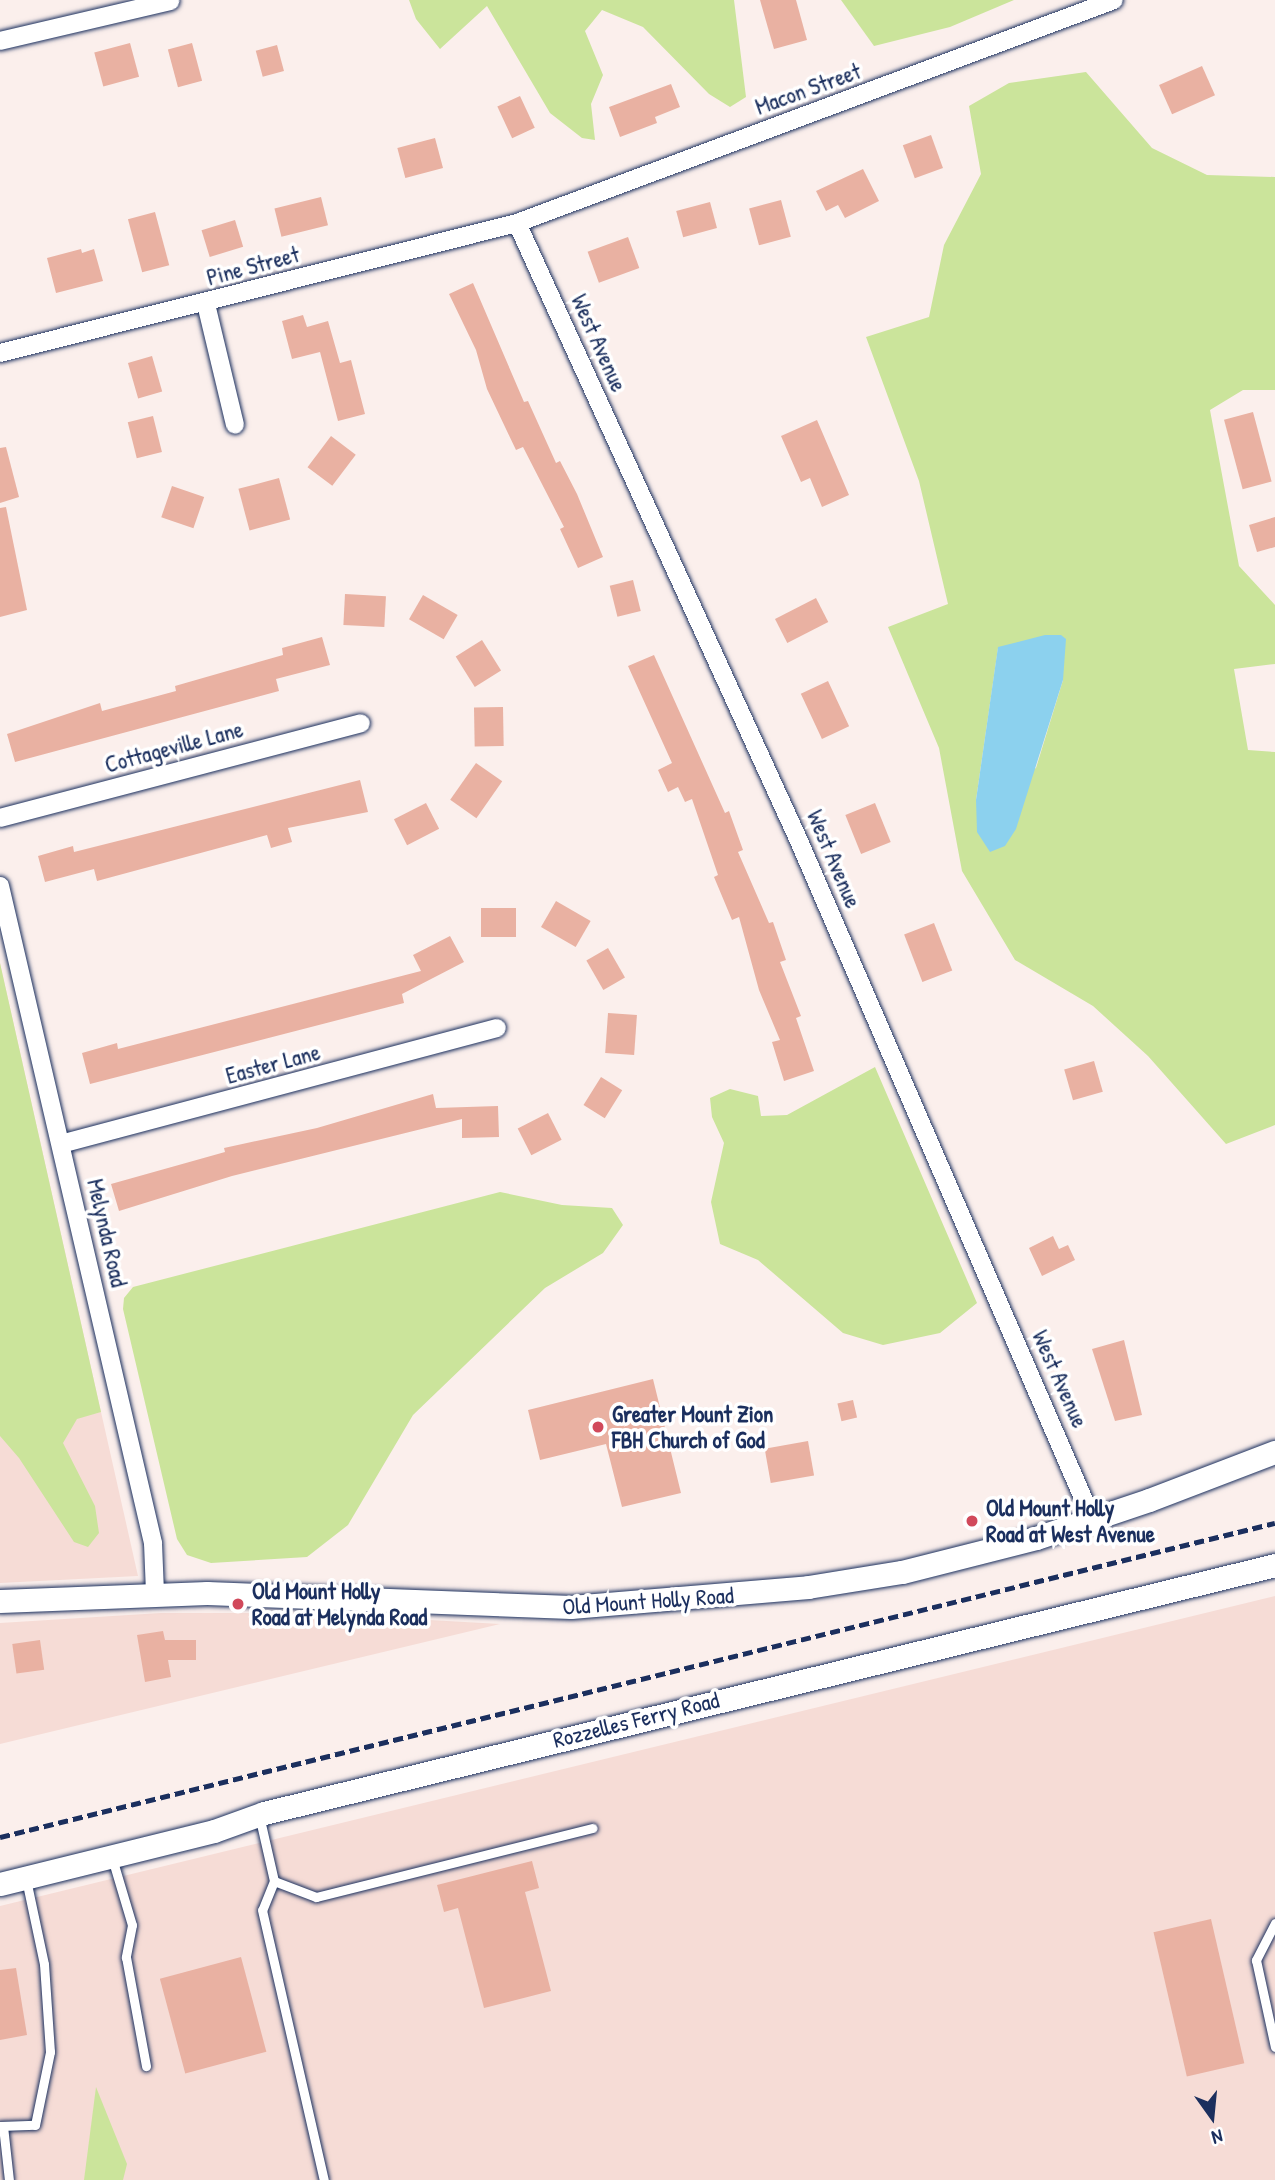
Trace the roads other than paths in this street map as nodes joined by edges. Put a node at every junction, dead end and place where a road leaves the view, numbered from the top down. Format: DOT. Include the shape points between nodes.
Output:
graph roads {
  1 [pos="1114,0"];
  2 [pos="170,1"];
  3 [pos="0,41"];
  4 [pos="517,223"];
  5 [pos="206,304"];
  6 [pos="0,354"];
  7 [pos="235,425"];
  8 [pos="361,723"];
  9 [pos="0,818"];
  10 [pos="0,886"];
  11 [pos="497,1028"];
  12 [pos="61,1144"];
  13 [pos="1275,1452"];
  14 [pos="1093,1521"];
  15 [pos="1275,1565"];
  16 [pos="155,1592"];
  17 [pos="0,1601"];
  18 [pos="259,1815"];
  19 [pos="593,1828"];
  20 [pos="111,1857"];
  21 [pos="26,1877"];
  22 [pos="274,1881"];
  23 [pos="0,1884"];
  24 [pos="1275,1923"];
  25 [pos="1275,2047"];
  26 [pos="146,2066"];
  27 [pos="2,2126"];
  28 [pos="9,2180"];
  29 [pos="324,2180"];
  1 -- 4 [label="street, Macon Street"];
  2 -- 3 [label="street"];
  4 -- 5 [label="street, Pine Street"];
  4 -- 14 [label="street, West Avenue" via="794,829"];
  5 -- 6 [label="street, Pine Street"];
  5 -- 7 [label="street"];
  8 -- 9 [label="street, Cottageville Lane"];
  10 -- 12 [label="street, Melynda Road"];
  11 -- 12 [label="street, Easter Lane"];
  12 -- 16 [label="street, Melynda Road" via="153,1543"];
  13 -- 14 [label="street, Old Mount Holly Road"];
  14 -- 16 [label="street, Old Mount Holly Road" via="871,1578 673,1601 505,1607 313,1595"];
  15 -- 18 [label="street, Rozzelles Ferry Road"];
  16 -- 17 [label="street, Old Mount Holly Road"];
  18 -- 20 [label="street, Rozzelles Ferry Road"];
  18 -- 22 [label="lane"];
  19 -- 22 [label="lane" via="316,1897"];
  20 -- 21 [label="street, Rozzelles Ferry Road"];
  20 -- 26 [label="lane" via="132,1925 126,1958"];
  21 -- 23 [label="street, Rozzelles Ferry Road"];
  21 -- 27 [label="lane" via="44,1964 50,2052 35,2125"];
  22 -- 29 [label="lane" via="262,1910"];
  24 -- 25 [label="lane" via="1256,1959"];
  27 -- 28 [label="lane"];
}
